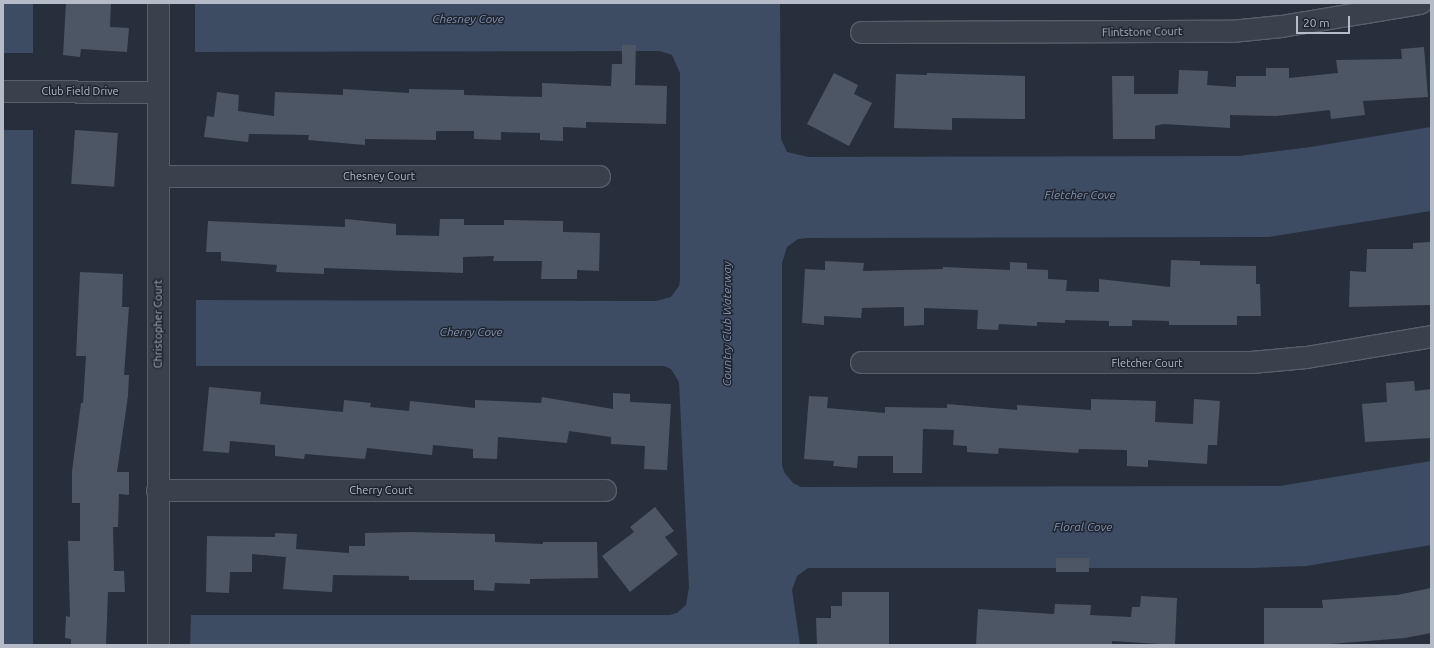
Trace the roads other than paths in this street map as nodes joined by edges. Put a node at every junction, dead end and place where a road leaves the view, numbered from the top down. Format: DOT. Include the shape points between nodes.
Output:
graph roads {
  1 [pos="158,3"];
  2 [pos="1420,3"];
  3 [pos="861,32"];
  4 [pos="3,91"];
  5 [pos="158,92"];
  6 [pos="158,176"];
  7 [pos="599,176"];
  8 [pos="1431,336"];
  9 [pos="861,362"];
  10 [pos="158,490"];
  11 [pos="606,490"];
  12 [pos="158,645"];
  1 -- 5 [label="street, Christopher Court"];
  2 -- 3 [label="street, Flintstone Court" via="1281,26 1237,30"];
  4 -- 5 [label="street, Club Field Drive"];
  5 -- 6 [label="street, Christopher Court"];
  6 -- 7 [label="street, Chesney Court"];
  6 -- 10 [label="street, Christopher Court"];
  8 -- 9 [label="street, Fletcher Court" via="1306,357 1251,362"];
  10 -- 11 [label="street, Cherry Court"];
  10 -- 12 [label="street, Christopher Court"];
}
